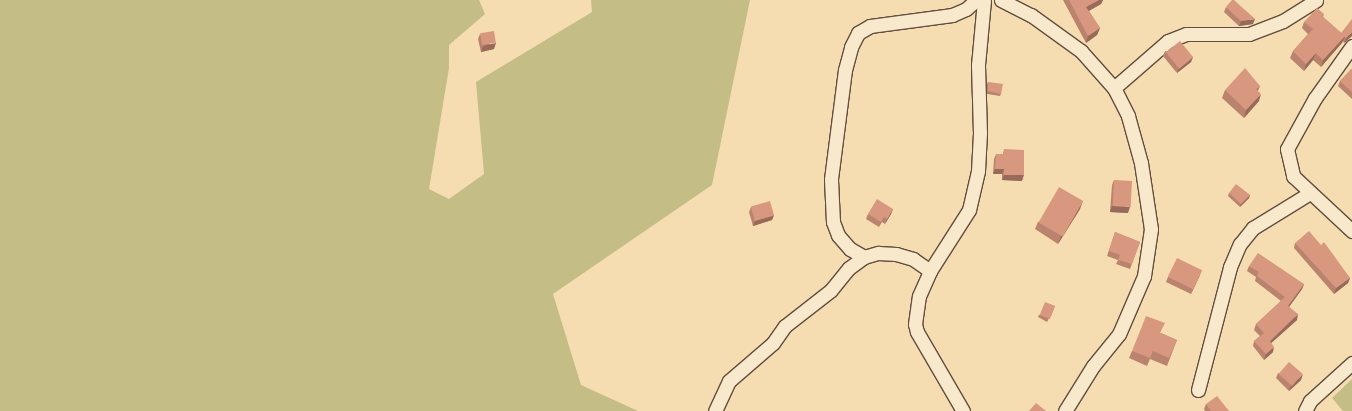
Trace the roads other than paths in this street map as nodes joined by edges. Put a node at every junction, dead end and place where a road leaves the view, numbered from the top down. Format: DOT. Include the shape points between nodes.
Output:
graph roads {
  1 [pos="976,0"];
  2 [pos="984,0"];
  3 [pos="1001,0"];
  4 [pos="1316,0"];
  5 [pos="1352,46"];
  6 [pos="1114,88"];
  7 [pos="1310,193"];
  8 [pos="1352,231"];
  9 [pos="864,257"];
  10 [pos="930,271"];
  11 [pos="1352,363"];
  12 [pos="1198,390"];
  13 [pos="715,411"];
  14 [pos="963,411"];
  15 [pos="1065,411"];
  16 [pos="1305,411"];
  1 -- 9 [label="street" via="966,9 952,15 870,26 858,33 851,47 845,70 831,178 833,222 838,235"];
  2 -- 10 [label="street" via="978,65 978,171 969,210"];
  3 -- 6 [label="street" via="1031,15 1081,51"];
  4 -- 6 [label="street" via="1283,21 1249,34 1186,34 1168,41"];
  5 -- 7 [label="street" via="1316,98 1287,149 1293,176"];
  6 -- 15 [label="street" via="1128,116 1141,163 1151,229 1144,276 1119,334 1093,366"];
  7 -- 8 [label="street"];
  7 -- 12 [label="street" via="1253,228 1240,244 1230,268"];
  9 -- 10 [label="street" via="878,253 896,254 913,259"];
  9 -- 13 [label="street" via="849,268 831,290 785,326 773,343 729,380"];
  10 -- 14 [label="street" via="919,296 915,324 917,332"];
  11 -- 16 [label="street" via="1310,402"];
}
